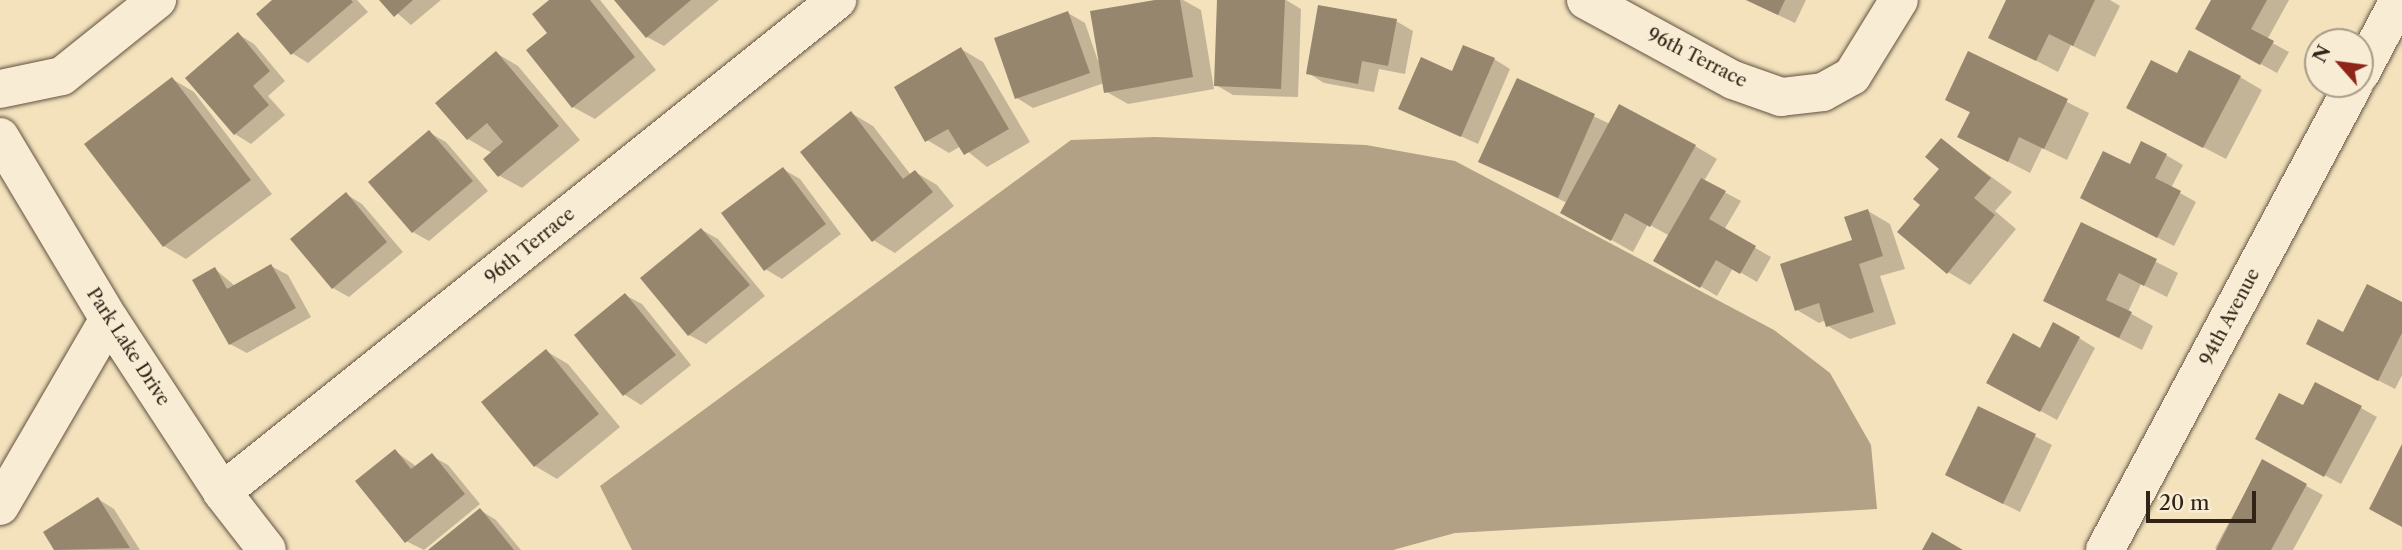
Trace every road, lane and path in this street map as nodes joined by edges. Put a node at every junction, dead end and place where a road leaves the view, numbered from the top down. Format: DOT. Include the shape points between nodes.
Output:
graph roads {
  1 [pos="157,0"];
  2 [pos="837,0"];
  3 [pos="1586,0"];
  4 [pos="1899,0"];
  5 [pos="2399,0"];
  6 [pos="2374,47"];
  7 [pos="0,89"];
  8 [pos="2347,98"];
  9 [pos="0,137"];
  10 [pos="109,319"];
  11 [pos="222,492"];
  12 [pos="0,506"];
  13 [pos="267,550"];
  14 [pos="2105,550"];
  1 -- 7 [label="street" via="62,76"];
  2 -- 11 [label="street, 96th Terrace"];
  3 -- 4 [label="street, 96th Terrace" via="1733,80 1780,97 1823,92 1852,76"];
  5 -- 6 [label="street"];
  8 -- 14 [label="street, 94th Avenue"];
  9 -- 10 [label="street, Park Lake Drive"];
  10 -- 11 [label="street, Park Lake Drive"];
  10 -- 12 [label="street"];
  11 -- 13 [label="street, Park Lake Drive"];
}
